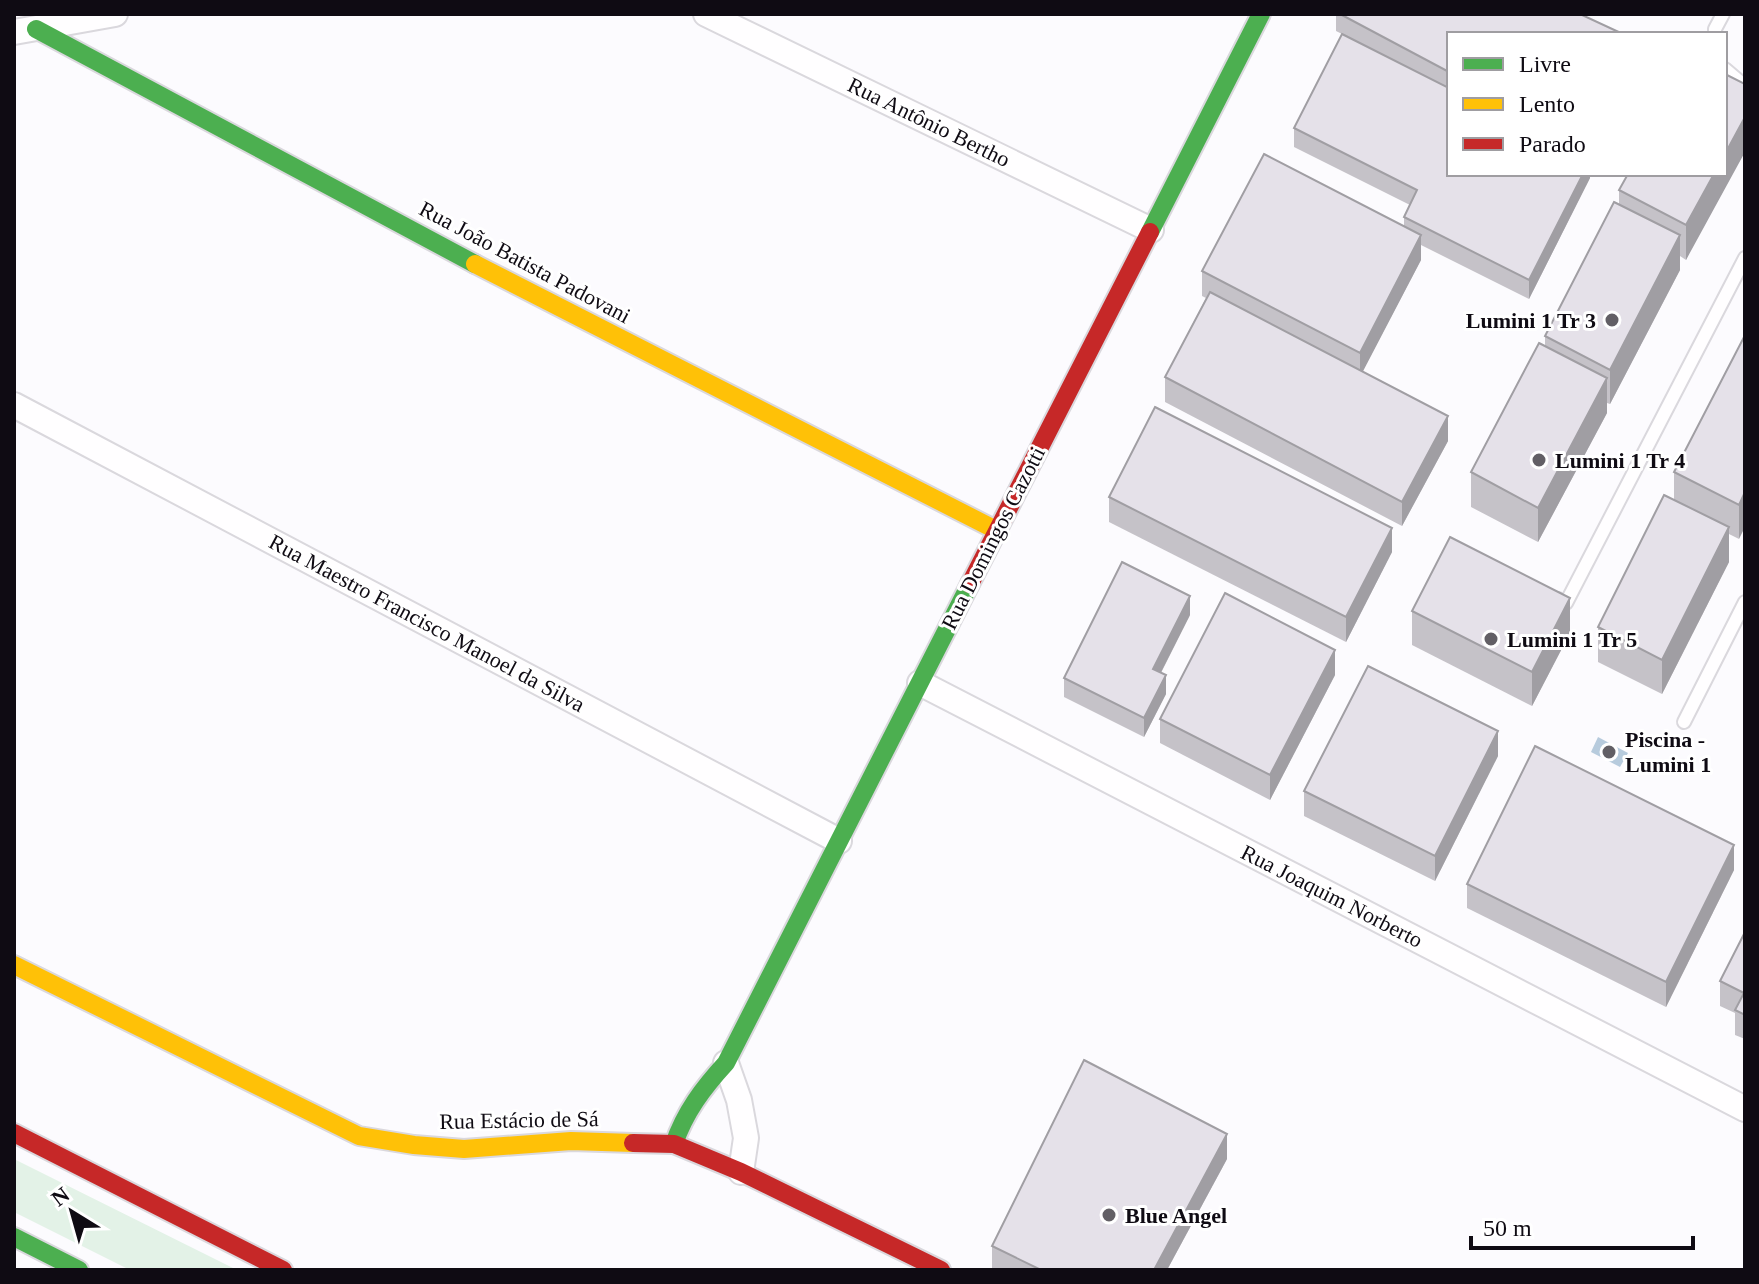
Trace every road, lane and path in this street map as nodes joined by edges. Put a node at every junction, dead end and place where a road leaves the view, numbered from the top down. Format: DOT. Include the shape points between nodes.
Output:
graph roads {
  1 [pos="115,14"];
  2 [pos="706,14"];
  3 [pos="1261,14"];
  4 [pos="25,30"];
  5 [pos="1727,71"];
  6 [pos="1745,86"];
  7 [pos="1151,230"];
  8 [pos="1745,258"];
  9 [pos="14,405"];
  10 [pos="996,530"];
  11 [pos="1539,590"];
  12 [pos="1745,602"];
  13 [pos="920,683"];
  14 [pos="1684,722"];
  15 [pos="839,841"];
  16 [pos="14,965"];
  17 [pos="726,1063"];
  18 [pos="1745,1109"];
  19 [pos="14,1133"];
  20 [pos="674,1144"];
  21 [pos="741,1172"];
  22 [pos="14,1237"];
  23 [pos="79,1270"];
  24 [pos="283,1270"];
  25 [pos="941,1270"];
  1 -- 4 [label="street"];
  2 -- 7 [label="street, Rua Antônio Bertho"];
  3 -- 7 [label="main road, Rua Domingos Cazotti"];
  4 -- 10 [label="main road, Rua João Batista Padovani"];
  5 -- 6 [label="lane"];
  7 -- 10 [label="main road, Rua Domingos Cazotti"];
  8 -- 11 [label="lane" via="1566,603"];
  9 -- 15 [label="street, Rua Maestro Francisco Manoel da Silva"];
  10 -- 13 [label="main road, Rua Domingos Cazotti"];
  12 -- 14 [label="lane"];
  13 -- 15 [label="main road, Rua Domingos Cazotti"];
  13 -- 18 [label="street, Rua Joaquim Norberto"];
  15 -- 17 [label="main road, Rua Domingos Cazotti"];
  16 -- 20 [label="main road, Rua Estácio de Sá" via="359,1136 464,1149 571,1141"];
  17 -- 20 [label="main road, Rua Domingos Cazotti" via="681,1120"];
  17 -- 21 [label="street" via="746,1138"];
  19 -- 24 [label="main road"];
  20 -- 21 [label="main road, Rua Estácio de Sá"];
  21 -- 25 [label="main road, Rua Estácio de Sá"];
  22 -- 23 [label="main road"];
}
